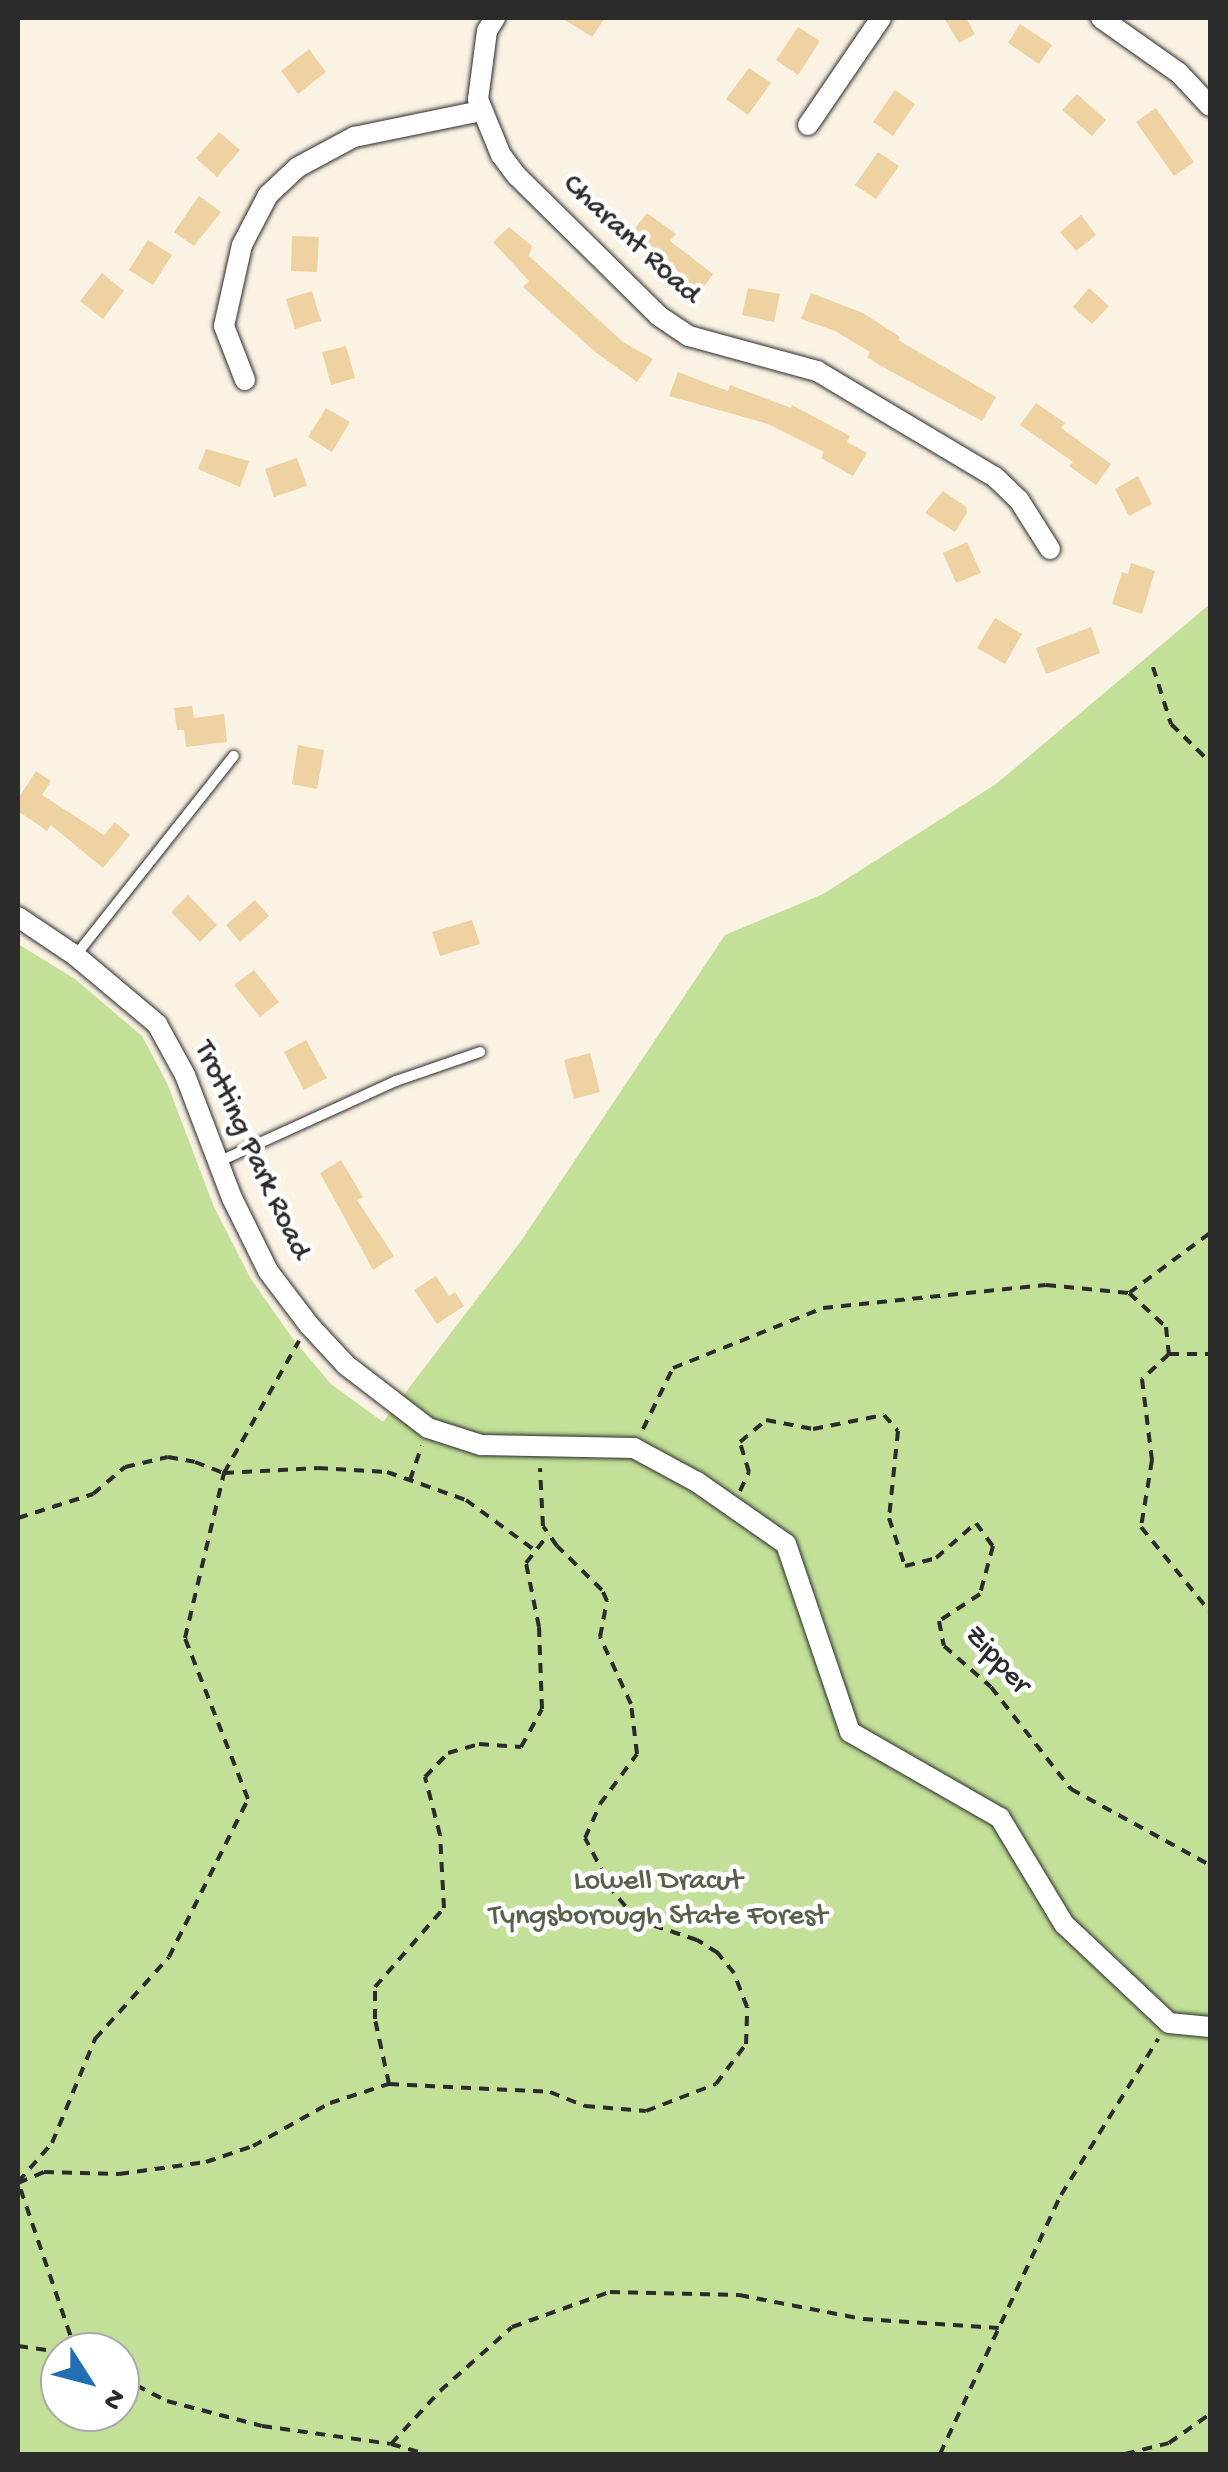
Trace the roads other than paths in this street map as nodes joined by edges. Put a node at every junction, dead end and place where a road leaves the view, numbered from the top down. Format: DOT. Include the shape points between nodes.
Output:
graph roads {
  1 [pos="495,18"];
  2 [pos="881,18"];
  3 [pos="1101,18"];
  4 [pos="1210,106"];
  5 [pos="481,111"];
  6 [pos="808,125"];
  7 [pos="246,380"];
  8 [pos="1050,549"];
  9 [pos="234,756"];
  10 [pos="18,917"];
  11 [pos="76,956"];
  12 [pos="480,1052"];
  13 [pos="218,1162"];
  14 [pos="1210,2027"];
  1 -- 5 [label="street, Charant Road" via="481,64"];
  2 -- 6 [label="street"];
  3 -- 4 [label="street" via="1179,73"];
  5 -- 7 [label="street" via="354,137 298,168 268,195 242,245 224,326"];
  5 -- 8 [label="street, Charant Road" via="517,176 659,316 690,336 817,371 978,467 1019,500"];
  9 -- 11 [label="lane"];
  10 -- 11 [label="street, Trotting Park Road"];
  11 -- 13 [label="street, Trotting Park Road" via="157,1024"];
  12 -- 13 [label="lane" via="396,1081"];
  13 -- 14 [label="street, Trotting Park Road" via="268,1270 308,1325 428,1428 481,1445 634,1448 786,1544 850,1732 1000,1818 1064,1924 1169,2023"];
}
